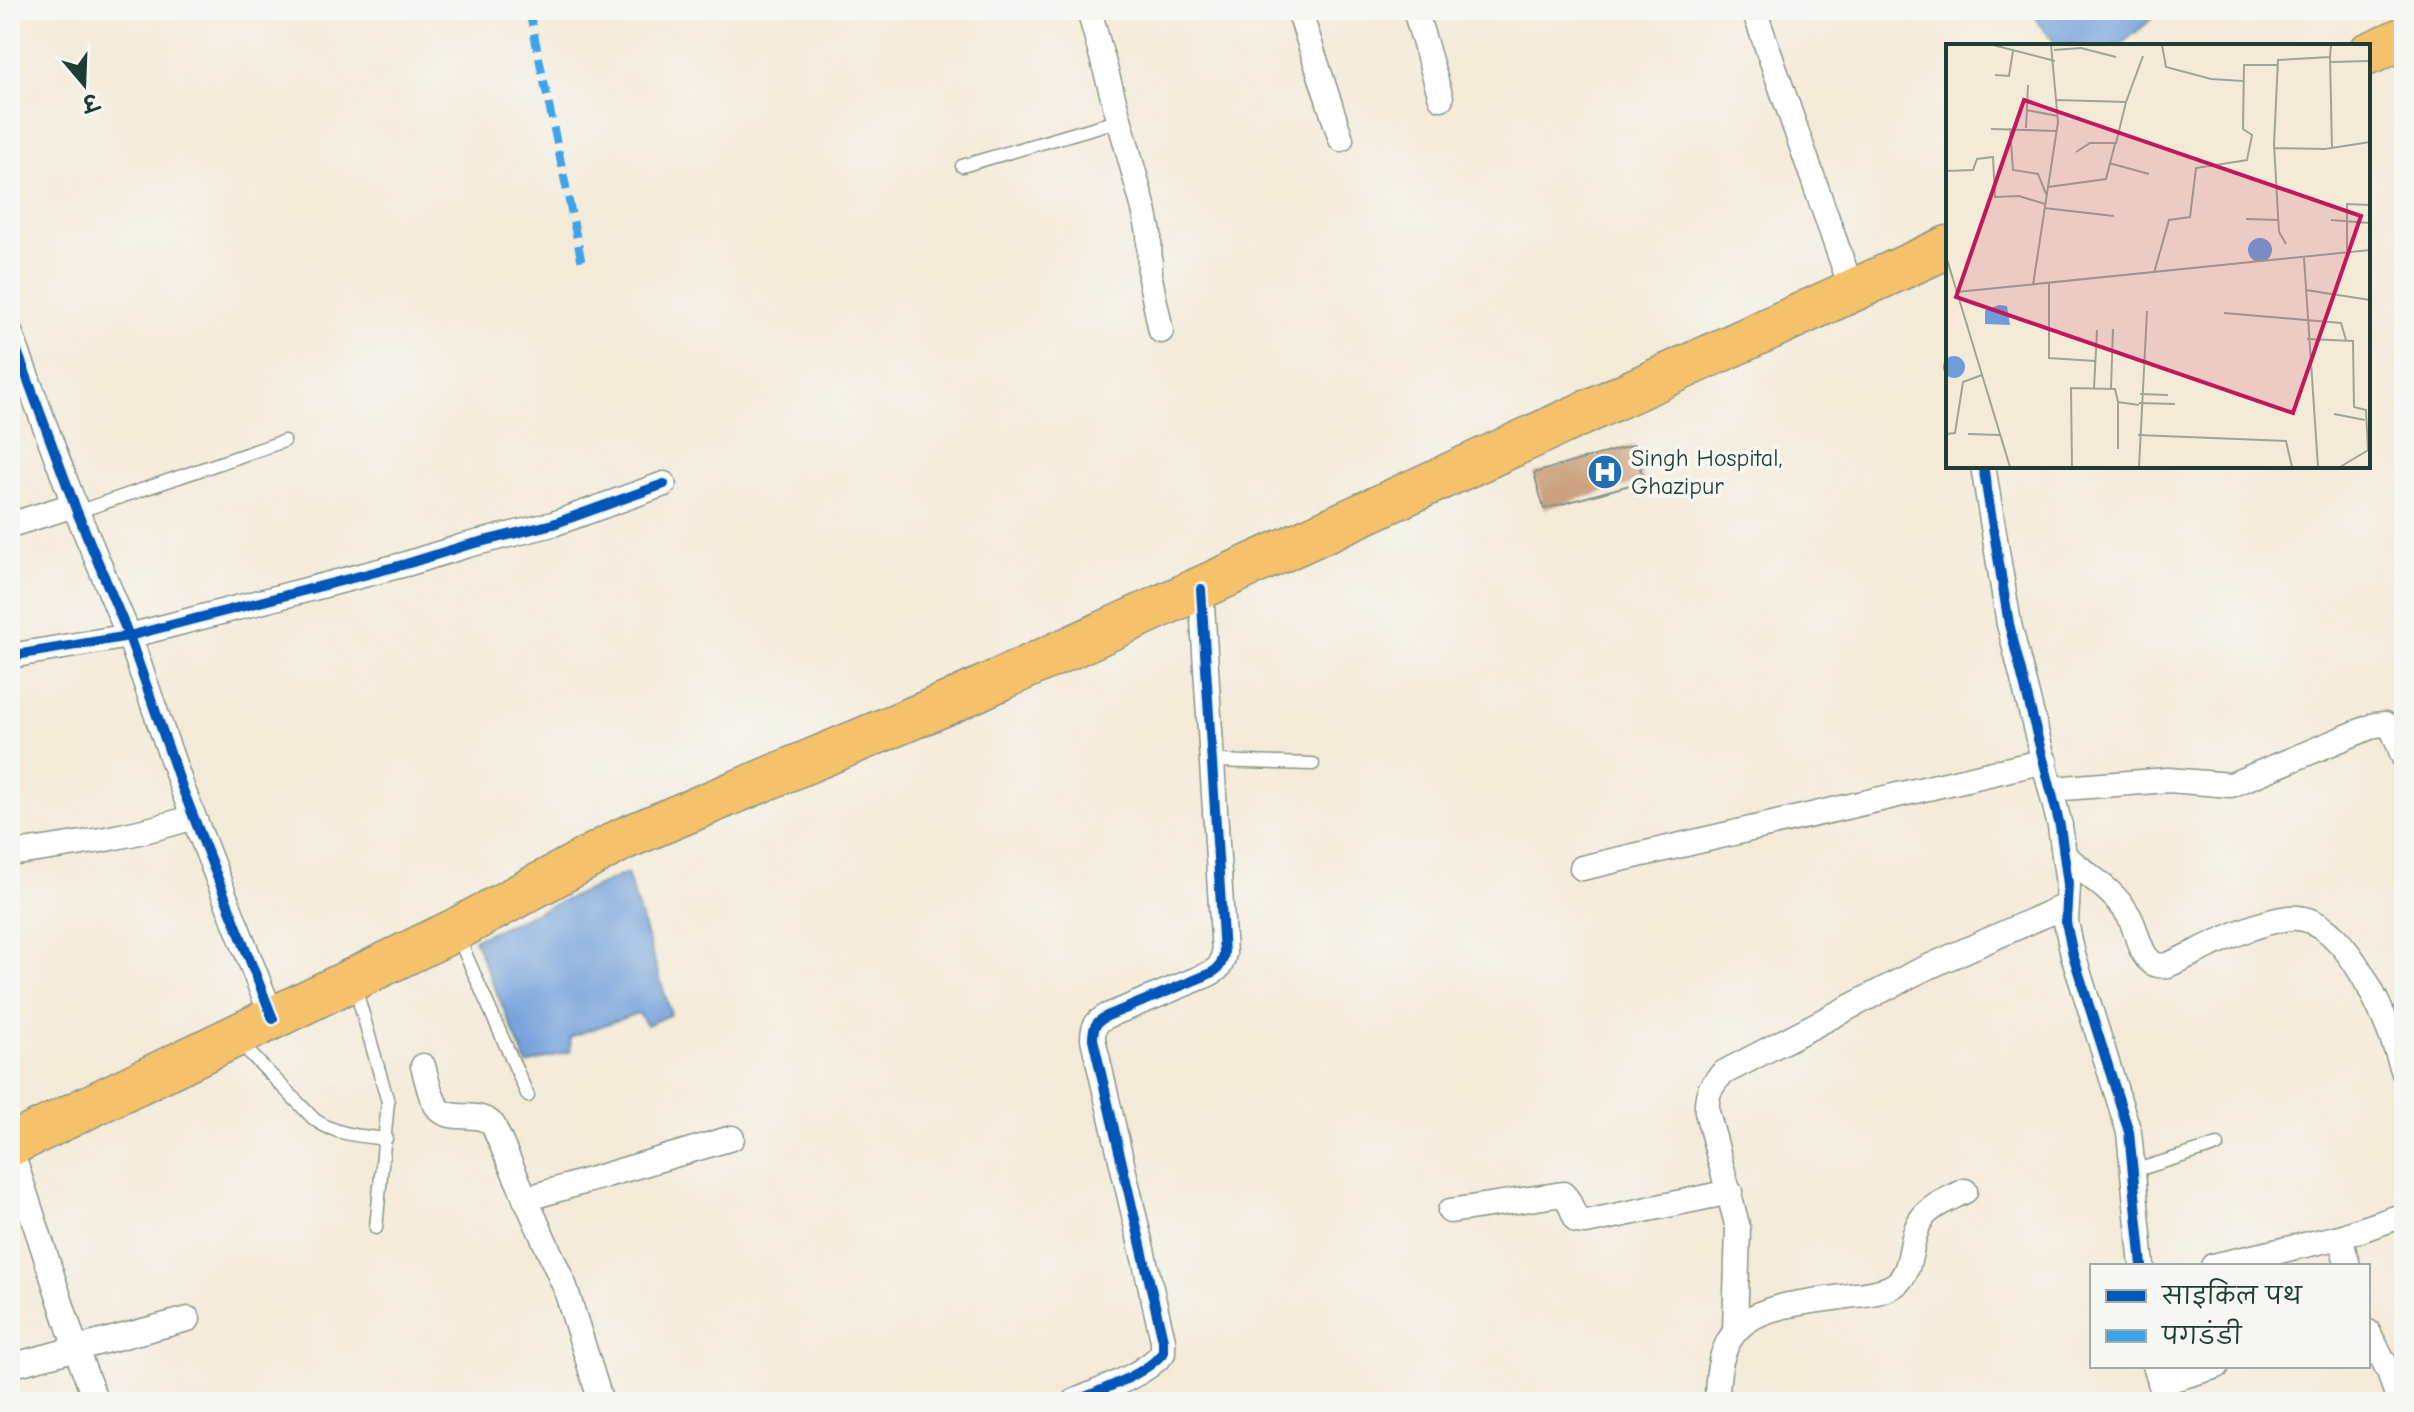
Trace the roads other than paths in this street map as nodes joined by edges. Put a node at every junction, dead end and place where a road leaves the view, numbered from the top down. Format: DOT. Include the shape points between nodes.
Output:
graph roads {
  1 [pos="1089,10"];
  2 [pos="1299,10"];
  3 [pos="1415,10"];
  4 [pos="1754,10"];
  5 [pos="2404,38"];
  6 [pos="2370,53"];
  7 [pos="1441,98"];
  8 [pos="1120,120"];
  9 [pos="1341,139"];
  10 [pos="962,166"];
  11 [pos="1946,250"];
  12 [pos="1852,290"];
  13 [pos="1161,331"];
  14 [pos="10,332"];
  15 [pos="284,441"];
  16 [pos="1983,468"];
  17 [pos="664,484"];
  18 [pos="75,508"];
  19 [pos="10,525"];
  20 [pos="1201,589"];
  21 [pos="129,636"];
  22 [pos="10,656"];
  23 [pos="2404,758"];
  24 [pos="1213,761"];
  25 [pos="2045,761"];
  26 [pos="1313,764"];
  27 [pos="2051,789"];
  28 [pos="193,817"];
  29 [pos="10,854"];
  30 [pos="2065,856"];
  31 [pos="1582,868"];
  32 [pos="2067,905"];
  33 [pos="455,930"];
  34 [pos="353,980"];
  35 [pos="273,1019"];
  36 [pos="234,1037"];
  37 [pos="423,1066"];
  38 [pos="2404,1073"];
  39 [pos="528,1096"];
  40 [pos="732,1138"];
  41 [pos="386,1139"];
  42 [pos="2218,1145"];
  43 [pos="10,1146"];
  44 [pos="2133,1171"];
  45 [pos="1965,1191"];
  46 [pos="1730,1192"];
  47 [pos="525,1199"];
  48 [pos="1450,1211"];
  49 [pos="2404,1215"];
  50 [pos="376,1228"];
  51 [pos="2340,1237"];
  52 [pos="2142,1264"];
  53 [pos="2222,1264"];
  54 [pos="2347,1264"];
  55 [pos="188,1319"];
  56 [pos="1735,1331"];
  57 [pos="2371,1343"];
  58 [pos="76,1349"];
  59 [pos="10,1366"];
  60 [pos="2211,1368"];
  61 [pos="2161,1384"];
  62 [pos="96,1402"];
  63 [pos="601,1402"];
  64 [pos="1073,1402"];
  65 [pos="1717,1402"];
  66 [pos="2399,1402"];
  1 -- 8 [label="street"];
  2 -- 9 [label="street"];
  3 -- 7 [label="street"];
  4 -- 12 [label="street"];
  5 -- 6 [label="highway"];
  8 -- 10 [label="lane"];
  8 -- 13 [label="street" via="1149,233 1150,278"];
  11 -- 12 [label="highway"];
  12 -- 20 [label="highway"];
  14 -- 18 [label="street"];
  15 -- 18 [label="lane"];
  16 -- 25 [label="street" via="2009,624"];
  17 -- 21 [label="street" via="553,524"];
  18 -- 19 [label="street"];
  18 -- 21 [label="street"];
  20 -- 24 [label="street"];
  20 -- 33 [label="highway" via="953,701 623,839"];
  21 -- 22 [label="street"];
  21 -- 28 [label="street"];
  23 -- 27 [label="street" via="2393,730 2385,724 2231,785 2168,780"];
  24 -- 26 [label="lane"];
  24 -- 64 [label="street" via="1223,962 1218,970 1107,1016 1093,1028 1163,1353 1143,1369"];
  25 -- 27 [label="street"];
  25 -- 31 [label="street"];
  27 -- 30 [label="street"];
  28 -- 29 [label="street" via="149,831"];
  28 -- 35 [label="street"];
  30 -- 32 [label="street"];
  30 -- 38 [label="street" via="2112,895 2129,916 2148,960 2158,966 2293,917 2333,936 2366,979"];
  32 -- 44 [label="street" via="2073,955 2129,1132"];
  32 -- 46 [label="street" via="1917,972 1723,1073 1706,1095"];
  33 -- 34 [label="highway"];
  33 -- 39 [label="lane"];
  34 -- 35 [label="highway"];
  34 -- 41 [label="lane" via="384,1079"];
  35 -- 36 [label="highway"];
  36 -- 41 [label="lane" via="315,1120 343,1134"];
  36 -- 43 [label="highway"];
  37 -- 47 [label="street" via="440,1110 478,1116 493,1125"];
  40 -- 47 [label="street"];
  41 -- 50 [label="lane"];
  42 -- 44 [label="lane"];
  43 -- 58 [label="street"];
  44 -- 52 [label="street"];
  45 -- 56 [label="street" via="1925,1215 1896,1283 1761,1313"];
  46 -- 48 [label="street" via="1586,1222 1577,1221 1563,1194"];
  46 -- 56 [label="street" via="1738,1228"];
  47 -- 63 [label="street" via="565,1287"];
  49 -- 51 [label="street"];
  51 -- 53 [label="street"];
  51 -- 54 [label="street"];
  55 -- 58 [label="street"];
  56 -- 65 [label="street" via="1720,1356"];
  57 -- 66 [label="street" via="2389,1371"];
  58 -- 59 [label="street"];
  58 -- 62 [label="street"];
  60 -- 61 [label="street"];
}
